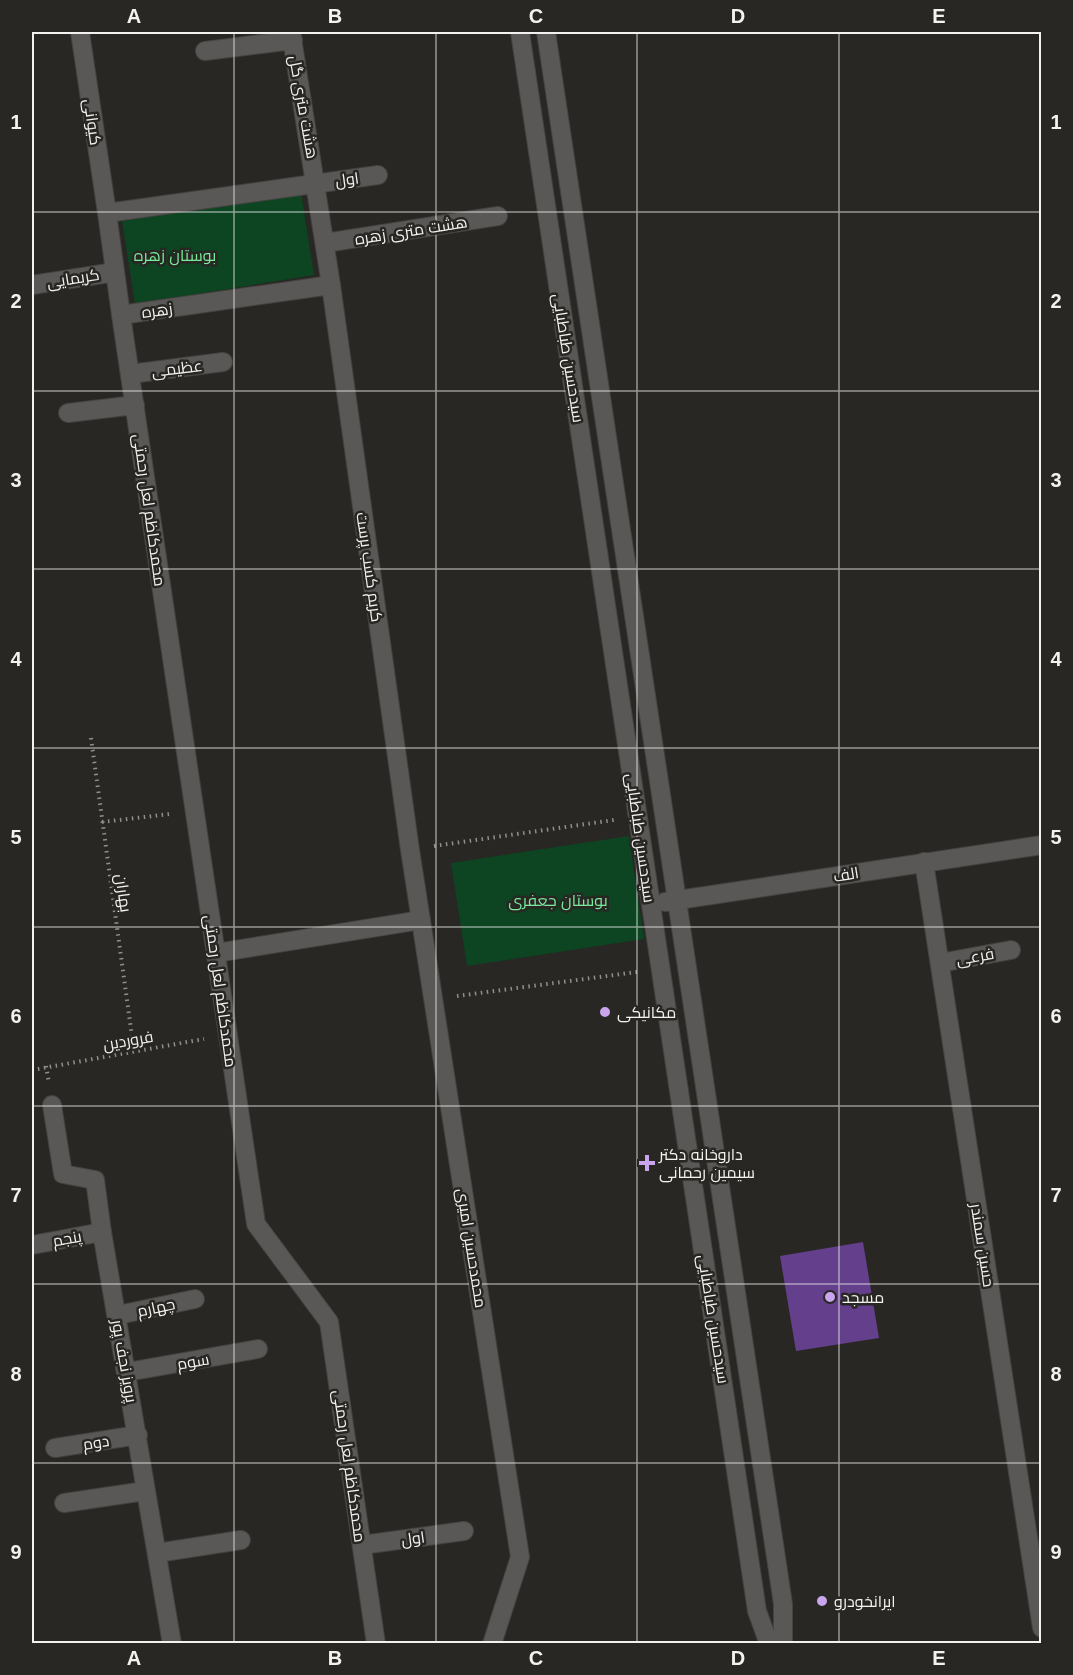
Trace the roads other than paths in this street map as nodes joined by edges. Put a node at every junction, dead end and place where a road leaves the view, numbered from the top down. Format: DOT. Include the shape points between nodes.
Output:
graph roads {
  1 [pos="80,32"];
  2 [pos="520,32"];
  3 [pos="546,32"];
  4 [pos="292,36"];
  5 [pos="205,51"];
  6 [pos="378,175"];
  7 [pos="317,183"];
  8 [pos="106,213"];
  9 [pos="498,216"];
  10 [pos="325,243"];
  11 [pos="115,272"];
  12 [pos="32,285"];
  13 [pos="331,285"];
  14 [pos="121,315"];
  15 [pos="223,362"];
  16 [pos="130,374"];
  17 [pos="135,405"];
  18 [pos="68,413"];
  19 [pos="1041,845"];
  20 [pos="410,850"];
  21 [pos="924,862"];
  22 [pos="677,900"];
  23 [pos="651,904"];
  24 [pos="421,920"];
  25 [pos="1011,950"];
  26 [pos="216,952"];
  27 [pos="940,963"];
  28 [pos="52,1105"];
  29 [pos="102,1232"];
  30 [pos="32,1245"];
  31 [pos="195,1299"];
  32 [pos="118,1315"];
  33 [pos="258,1349"];
  34 [pos="127,1372"];
  35 [pos="138,1435"];
  36 [pos="55,1448"];
  37 [pos="145,1491"];
  38 [pos="64,1503"];
  39 [pos="464,1531"];
  40 [pos="241,1540"];
  41 [pos="362,1545"];
  42 [pos="157,1553"];
  43 [pos="1041,1628"];
  44 [pos="172,1644"];
  45 [pos="376,1644"];
  46 [pos="492,1644"];
  47 [pos="769,1644"];
  48 [pos="783,1644"];
  1 -- 8 [label="street, کیوانی"];
  2 -- 23 [label="street, سیدحسین طباطبایی"];
  3 -- 22 [label="street, سیدحسین طباطبایی"];
  4 -- 5 [label="street"];
  4 -- 7 [label="street, هشت متری گل"];
  6 -- 7 [label="street, اول"];
  7 -- 8 [label="street"];
  7 -- 10 [label="street"];
  8 -- 11 [label="street, زهره"];
  9 -- 10 [label="street, هشت متری زهره"];
  10 -- 13 [label="street"];
  11 -- 12 [label="street, کریمایی"];
  11 -- 14 [label="street, زهره"];
  13 -- 14 [label="street, زهره"];
  13 -- 20 [label="street, کریم کسب پرست"];
  14 -- 16 [label="street, محمدکاظم لعل رحمتی"];
  15 -- 16 [label="street, عظیمی"];
  16 -- 17 [label="street, محمدکاظم لعل رحمتی"];
  17 -- 18 [label="street"];
  17 -- 26 [label="street, محمدکاظم لعل رحمتی"];
  19 -- 21 [label="street, الف"];
  20 -- 24 [label="street, محمدحسین امیری"];
  21 -- 22 [label="street, الف"];
  21 -- 27 [label="street, حسین سمندر"];
  22 -- 23 [label="street, الف"];
  22 -- 48 [label="street, سیدحسین طباطبایی" via="781,1592"];
  23 -- 47 [label="street, سیدحسین طباطبایی" via="757,1611"];
  24 -- 26 [label="street"];
  24 -- 46 [label="street, محمدحسین امیری" via="520,1557"];
  25 -- 27 [label="street, فرعی"];
  26 -- 41 [label="street, محمدکاظم لعل رحمتی" via="256,1224 329,1322"];
  27 -- 43 [label="street, حسین سمندر"];
  28 -- 29 [label="street, پرویز نجف پور" via="63,1174 96,1180"];
  29 -- 30 [label="street, پنجم"];
  29 -- 32 [label="street, پرویز نجف پور"];
  31 -- 32 [label="street, چهارم"];
  32 -- 34 [label="street, پرویز نجف پور"];
  33 -- 34 [label="street, سوم"];
  34 -- 35 [label="street, پرویز نجف پور"];
  35 -- 36 [label="street, دوم"];
  35 -- 37 [label="street, پرویز نجف پور"];
  37 -- 38 [label="street"];
  37 -- 42 [label="street, پرویز نجف پور"];
  39 -- 41 [label="street, اول"];
  40 -- 42 [label="street"];
  41 -- 45 [label="street, محمدکاظم لعل رحمتی"];
  42 -- 44 [label="street, پرویز نجف پور"];
}
